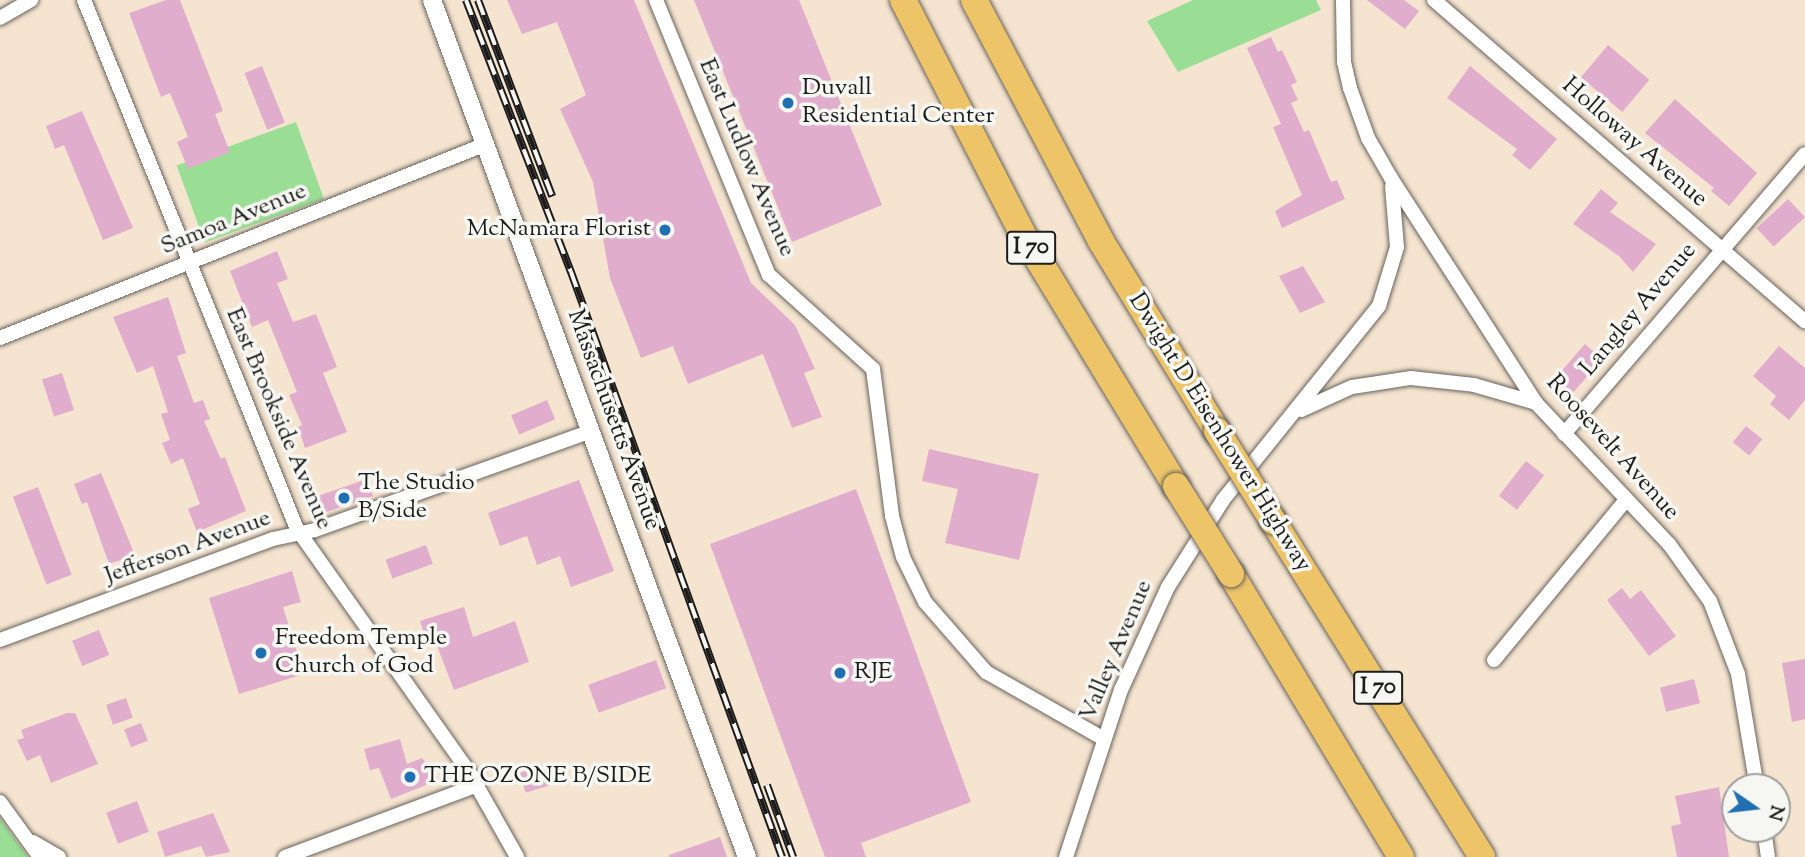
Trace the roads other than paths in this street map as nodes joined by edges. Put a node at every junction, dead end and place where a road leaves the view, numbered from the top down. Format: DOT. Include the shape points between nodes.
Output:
graph roads {
  1 [pos="31,0"];
  2 [pos="84,0"];
  3 [pos="432,0"];
  4 [pos="656,0"];
  5 [pos="904,0"];
  6 [pos="974,0"];
  7 [pos="1343,0"];
  8 [pos="1434,0"];
  9 [pos="0,18"];
  10 [pos="486,144"];
  11 [pos="1805,154"];
  12 [pos="1391,178"];
  13 [pos="1722,249"];
  14 [pos="187,263"];
  15 [pos="1805,321"];
  16 [pos="0,338"];
  17 [pos="1536,403"];
  18 [pos="1294,414"];
  19 [pos="591,431"];
  20 [pos="1564,433"];
  21 [pos="1626,500"];
  22 [pos="300,534"];
  23 [pos="0,640"];
  24 [pos="1494,660"];
  25 [pos="1104,739"];
  26 [pos="1755,773"];
  27 [pos="478,785"];
  28 [pos="0,802"];
  29 [pos="28,839"];
  30 [pos="40,857"];
  31 [pos="59,857"];
  32 [pos="285,857"];
  33 [pos="517,857"];
  34 [pos="747,857"];
  35 [pos="1066,857"];
  36 [pos="1401,857"];
  37 [pos="1482,857"];
  1 -- 9 [label="street"];
  2 -- 14 [label="street, East Brookside Avenue"];
  3 -- 10 [label="street, Massachusetts Avenue"];
  4 -- 25 [label="street, East Ludlow Avenue" via="769,275 873,369 892,516 903,557 925,602 986,672"];
  5 -- 36 [label="highway, I 70, bridge" via="1021,231"];
  6 -- 37 [label="highway, Dwight D Eisenhower Highway / I 70, bridge" via="1101,241"];
  7 -- 12 [label="street, Roosevelt Avenue" via="1343,51 1350,88 1368,138"];
  8 -- 13 [label="street, Holloway Avenue"];
  10 -- 14 [label="street, Samoa Avenue"];
  10 -- 19 [label="street, Massachusetts Avenue"];
  11 -- 13 [label="street, Langley Avenue"];
  12 -- 17 [label="street, Roosevelt Avenue"];
  12 -- 18 [label="street, Valley Avenue" via="1398,239 1390,282 1364,328"];
  13 -- 15 [label="street, Holloway Avenue"];
  13 -- 20 [label="street, Langley Avenue"];
  14 -- 16 [label="street, Samoa Avenue"];
  14 -- 22 [label="street, East Brookside Avenue"];
  17 -- 18 [label="street, Valley Avenue" via="1474,386 1411,378 1352,387"];
  17 -- 20 [label="street, Roosevelt Avenue"];
  18 -- 25 [label="street, Valley Avenue" via="1228,493 1180,564 1148,625"];
  19 -- 22 [label="street, Jefferson Avenue"];
  19 -- 34 [label="street, Massachusetts Avenue"];
  20 -- 21 [label="street, Roosevelt Avenue"];
  21 -- 24 [label="street"];
  21 -- 26 [label="street, Roosevelt Avenue" via="1688,568 1721,625 1740,682"];
  22 -- 23 [label="street, Jefferson Avenue" via="273,539"];
  22 -- 27 [label="street, East Brookside Avenue"];
  25 -- 35 [label="street, Valley Avenue"];
  27 -- 32 [label="street"];
  27 -- 33 [label="street, East Brookside Avenue"];
  28 -- 29 [label="street"];
  29 -- 30 [label="street"];
  29 -- 31 [label="street"];
}
